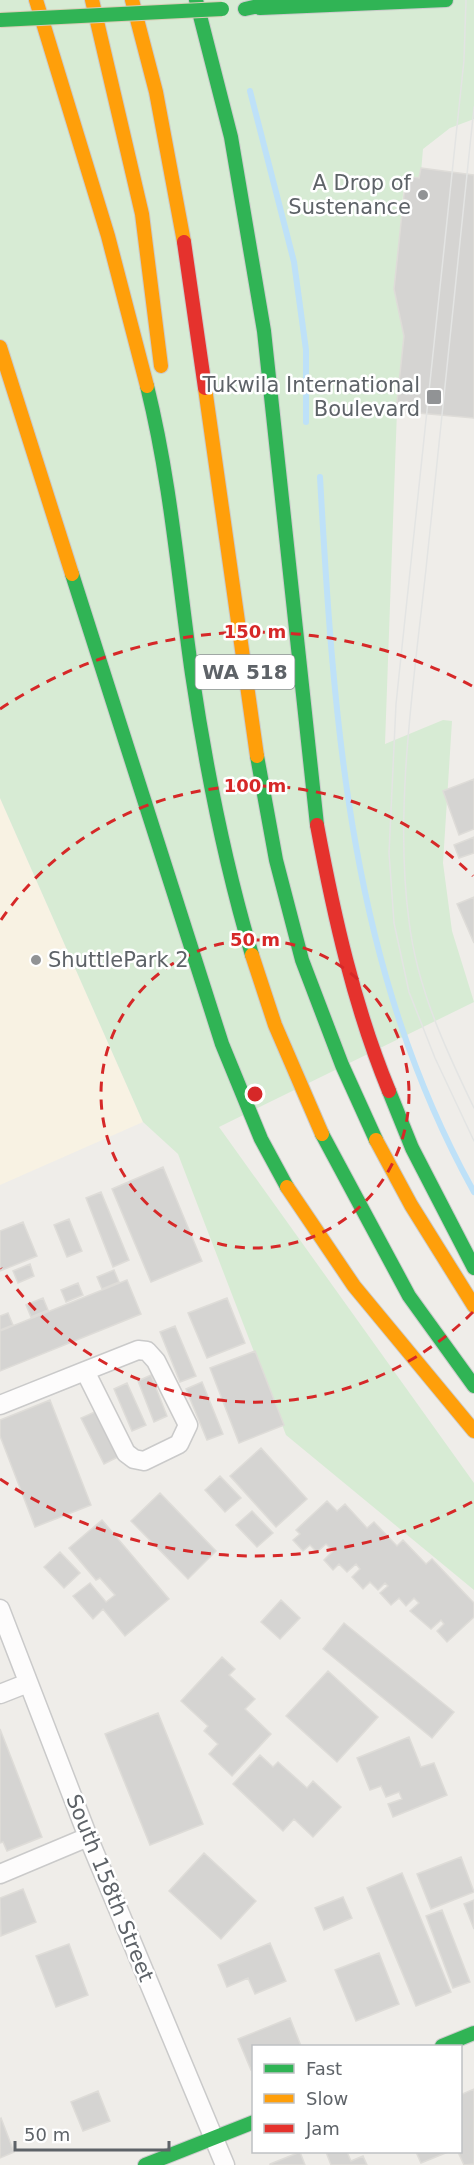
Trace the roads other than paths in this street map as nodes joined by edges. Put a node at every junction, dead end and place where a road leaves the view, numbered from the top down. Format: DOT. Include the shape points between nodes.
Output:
graph roads {
  1 [pos="36,0"];
  2 [pos="92,0"];
  3 [pos="132,0"];
  4 [pos="196,0"];
  5 [pos="285,0"];
  6 [pos="446,0"];
  7 [pos="245,9"];
  8 [pos="0,20"];
  9 [pos="0,347"];
  10 [pos="162,375"];
  11 [pos="164,399"];
  12 [pos="168,479"];
  13 [pos="474,1268"];
  14 [pos="474,1306"];
  15 [pos="85,1371"];
  16 [pos="474,1386"];
  17 [pos="0,1406"];
  18 [pos="474,1431"];
  19 [pos="0,1609"];
  20 [pos="28,1683"];
  21 [pos="0,1694"];
  22 [pos="88,1837"];
  23 [pos="0,1874"];
  24 [pos="474,2033"];
  25 [pos="444,2045"];
  26 [pos="252,2123"];
  27 [pos="214,2137"];
  28 [pos="145,2165"];
  29 [pos="225,2165"];
  1 -- 12 [label="main road" via="133,327"];
  2 -- 10 [label="main road" via="142,214"];
  3 -- 14 [label="main road, WA 518" via="178,200 256,748 278,871 302,960 373,1135"];
  4 -- 13 [label="main road" via="231,136 264,331 313,801 336,924 373,1052 412,1148"];
  5 -- 7 [label="main road"];
  6 -- 7 [label="main road"];
  7 -- 8 [label="main road, bridge"];
  9 -- 18 [label="main road" via="222,1044 253,1123 290,1191 344,1274"];
  11 -- 12 [label="main road, WA 518"];
  12 -- 16 [label="main road, WA 518" via="196,697 214,790 247,933 275,1024 363,1212 411,1299"];
  15 -- 15 [label="street" via="138,1350 147,1351 156,1361 188,1425 185,1436 179,1444 144,1461 134,1459 126,1453"];
  15 -- 17 [label="street"];
  19 -- 20 [label="street, South 158th Street"];
  20 -- 21 [label="street"];
  20 -- 22 [label="street, South 158th Street"];
  22 -- 23 [label="street"];
  22 -- 27 [label="street, South 158th Street"];
  24 -- 25 [label="main road"];
  26 -- 27 [label="main road"];
  27 -- 28 [label="main road"];
  27 -- 29 [label="street, South 158th Street"];
}
